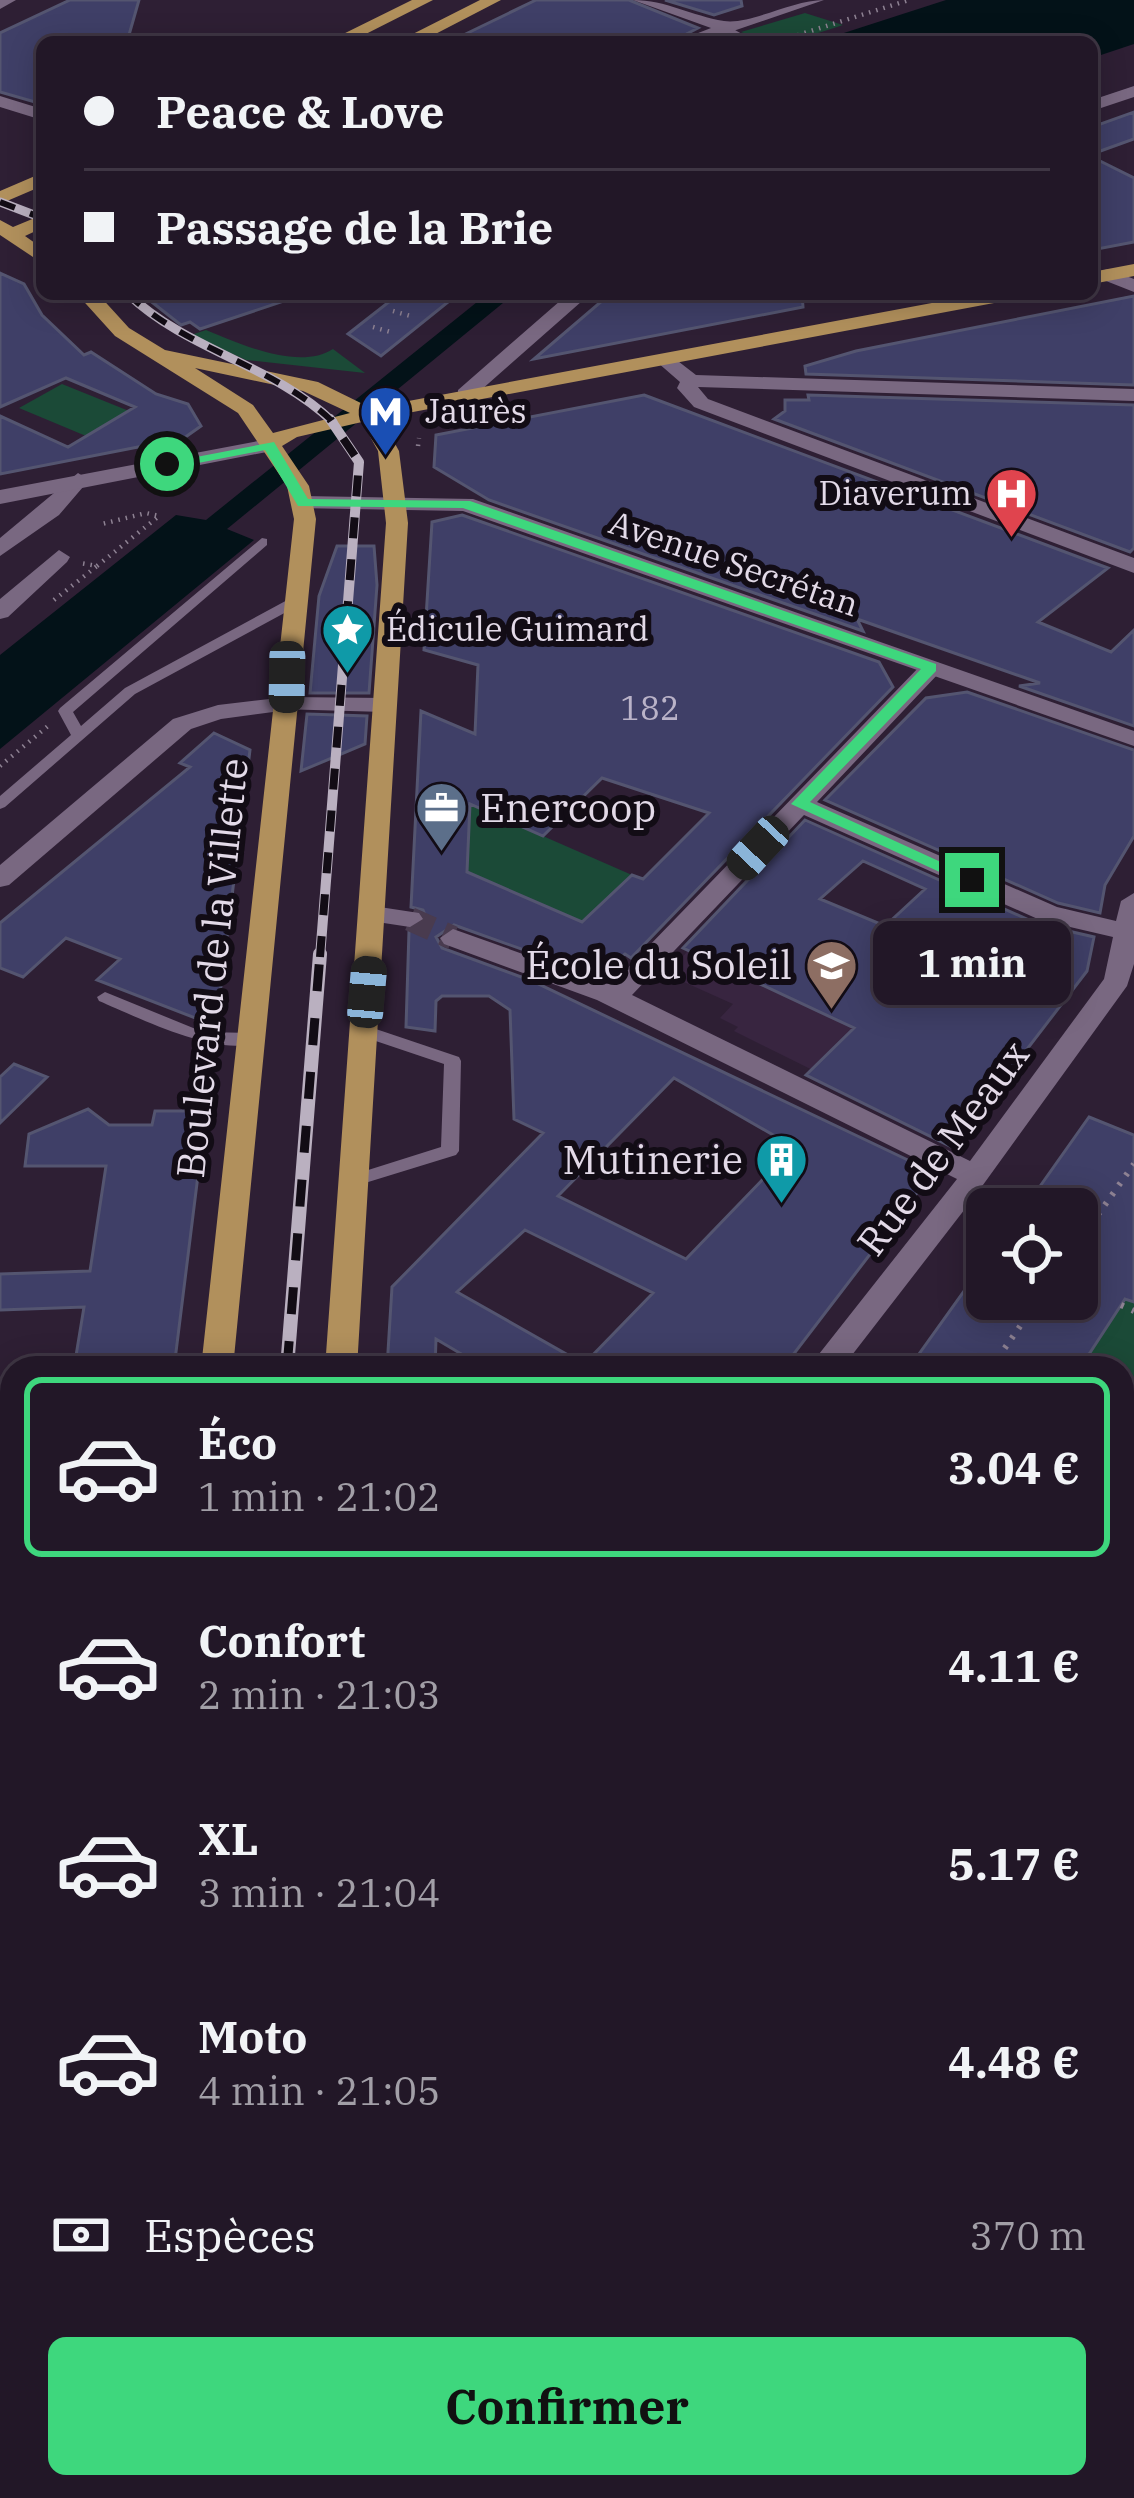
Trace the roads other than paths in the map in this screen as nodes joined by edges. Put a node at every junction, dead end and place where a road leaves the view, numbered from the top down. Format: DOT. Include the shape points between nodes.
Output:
graph roads {
  1 [pos="425,0"];
  2 [pos="493,0"];
  3 [pos="641,0"];
  4 [pos="816,0"];
  5 [pos="729,30"];
  6 [pos="349,36"];
  7 [pos="418,36"];
  8 [pos="706,36"];
  9 [pos="740,36"];
  10 [pos="1134,91"];
  11 [pos="0,101"];
  12 [pos="1098,104"];
  13 [pos="36,113"];
  14 [pos="0,180"];
  15 [pos="36,183"];
  16 [pos="36,184"];
  17 [pos="0,198"];
  18 [pos="36,223"];
  19 [pos="4,233"];
  20 [pos="36,253"];
  21 [pos="1134,270"];
  22 [pos="1098,274"];
  23 [pos="1098,274"];
  24 [pos="1134,286"];
  25 [pos="93,300"];
  26 [pos="573,300"];
  27 [pos="980,300"];
  28 [pos="156,354"];
  29 [pos="667,362"];
  30 [pos="691,381"];
  31 [pos="465,394"];
  32 [pos="1134,395"];
  33 [pos="373,422"];
  34 [pos="269,445"];
  35 [pos="78,480"];
  36 [pos="0,497"];
  37 [pos="393,500"];
  38 [pos="303,503"];
  39 [pos="262,542"];
  40 [pos="0,549"];
  41 [pos="59,557"];
  42 [pos="1134,566"];
  43 [pos="296,602"];
  44 [pos="0,612"];
  45 [pos="931,668"];
  46 [pos="287,704"];
  47 [pos="385,705"];
  48 [pos="79,736"];
  49 [pos="1134,739"];
  50 [pos="0,804"];
  51 [pos="800,804"];
  52 [pos="0,879"];
  53 [pos="1132,913"];
  54 [pos="374,914"];
  55 [pos="410,919"];
  56 [pos="454,938"];
  57 [pos="607,994"];
  58 [pos="105,997"];
  59 [pos="364,1031"];
  60 [pos="253,1039"];
  61 [pos="974,1175"];
  62 [pos="352,1181"];
  63 [pos="219,1356"];
  64 [pos="341,1356"];
  65 [pos="833,1356"];
  1 -- 6 [label="main road"];
  2 -- 7 [label="main road"];
  3 -- 5 [label="street"];
  4 -- 5 [label="street"];
  5 -- 8 [label="street"];
  5 -- 9 [label="lane"];
  10 -- 12 [label="street"];
  11 -- 13 [label="street"];
  14 -- 15 [label="main road"];
  16 -- 17 [label="main road"];
  18 -- 19 [label="main road"];
  19 -- 20 [label="main road"];
  21 -- 22 [label="main road"];
  23 -- 24 [label="street"];
  25 -- 28 [label="main road"];
  26 -- 31 [label="street"];
  27 -- 29 [label="main road"];
  28 -- 33 [label="main road" via="316,389"];
  28 -- 34 [label="main road" via="241,404"];
  29 -- 30 [label="street"];
  29 -- 31 [label="main road"];
  29 -- 33 [label="main road"];
  30 -- 32 [label="street"];
  30 -- 42 [label="street" via="687,388 701,403"];
  31 -- 33 [label="main road"];
  33 -- 34 [label="main road" via="304,445"];
  33 -- 37 [label="main road"];
  34 -- 35 [label="street"];
  34 -- 38 [label="main road"];
  35 -- 36 [label="street"];
  35 -- 40 [label="street"];
  37 -- 38 [label="street, Avenue Secrétan"];
  37 -- 45 [label="street, Avenue Secrétan" via="488,510"];
  37 -- 47 [label="main road"];
  38 -- 43 [label="main road, Boulevard de la Villette"];
  39 -- 48 [label="lane" via="64,711"];
  41 -- 44 [label="street"];
  43 -- 46 [label="main road, Boulevard de la Villette"];
  43 -- 48 [label="lane" via="130,692"];
  45 -- 49 [label="street, Avenue Secrétan"];
  45 -- 51 [label="street"];
  46 -- 47 [label="street"];
  46 -- 52 [label="street" via="182,724"];
  46 -- 60 [label="main road, Boulevard de la Villette"];
  47 -- 54 [label="main road"];
  48 -- 50 [label="lane"];
  51 -- 53 [label="street" via="1049,914"];
  51 -- 57 [label="street" via="624,988"];
  53 -- 61 [label="street, Rue de Meaux" via="1117,980"];
  54 -- 55 [label="street"];
  54 -- 59 [label="main road"];
  56 -- 57 [label="street"];
  57 -- 61 [label="street"];
  58 -- 60 [label="lane" via="201,1037"];
  59 -- 62 [label="main road"];
  59 -- 62 [label="lane" via="452,1061 450,1151"];
  60 -- 63 [label="main road, Boulevard de la Villette"];
  61 -- 65 [label="street, Rue de Meaux"];
  62 -- 64 [label="main road"];
}
